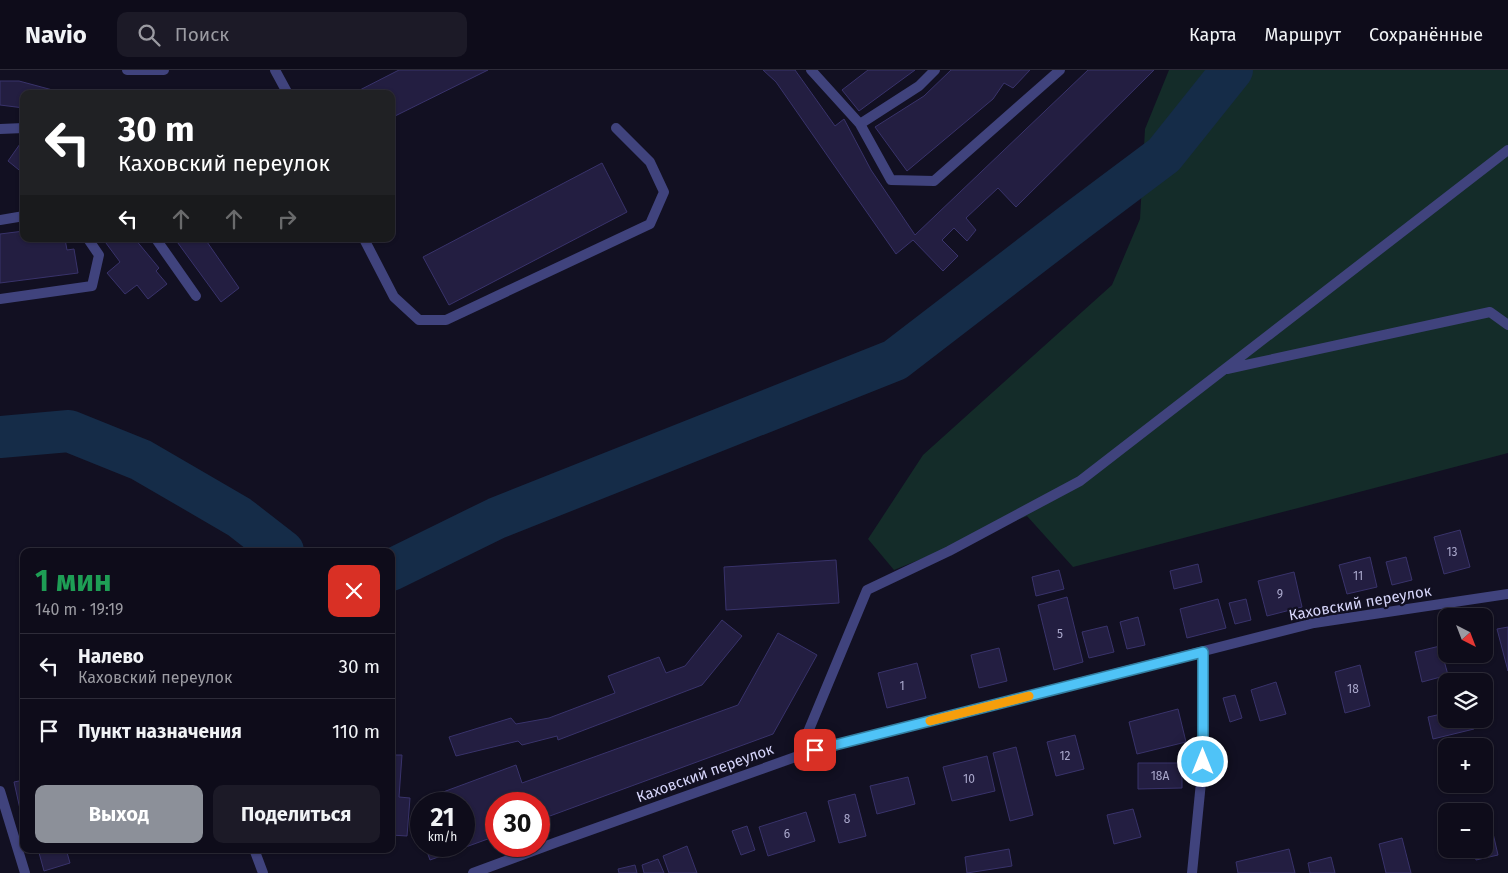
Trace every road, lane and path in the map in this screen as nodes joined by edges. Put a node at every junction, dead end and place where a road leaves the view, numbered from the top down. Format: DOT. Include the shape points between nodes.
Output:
graph roads {
  1 [pos="127,70"];
  2 [pos="164,70"];
  3 [pos="275,70"];
  4 [pos="811,70"];
  5 [pos="935,70"];
  6 [pos="1060,70"];
  7 [pos="286,90"];
  8 [pos="860,124"];
  9 [pos="20,128"];
  10 [pos="616,128"];
  11 [pos="0,129"];
  12 [pos="1508,150"];
  13 [pos="20,217"];
  14 [pos="0,220"];
  15 [pos="90,242"];
  16 [pos="158,242"];
  17 [pos="366,242"];
  18 [pos="196,296"];
  19 [pos="0,299"];
  20 [pos="1508,325"];
  21 [pos="1224,369"];
  22 [pos="1508,594"];
  23 [pos="1203,652"];
  24 [pos="798,756"];
  25 [pos="0,791"];
  26 [pos="256,853"];
  27 [pos="25,873"];
  28 [pos="263,873"];
  29 [pos="473,873"];
  30 [pos="1192,873"];
  1 -- 2 [label="street"];
  3 -- 7 [label="street"];
  4 -- 8 [label="street"];
  5 -- 8 [label="street" via="919,86"];
  6 -- 8 [label="street" via="934,181 891,180"];
  9 -- 11 [label="street"];
  10 -- 17 [label="street" via="650,162 664,192 650,224 446,320 419,320 394,297"];
  12 -- 21 [label="street"];
  13 -- 14 [label="street"];
  15 -- 19 [label="street" via="99,255 92,286"];
  16 -- 18 [label="street"];
  20 -- 21 [label="street" via="1490,312"];
  21 -- 24 [label="street" via="1080,481 949,551 867,590"];
  22 -- 23 [label="street, Каховский переулок" via="1314,623"];
  23 -- 24 [label="street, Каховский переулок"];
  23 -- 30 [label="street" via="1203,762"];
  24 -- 29 [label="street, Каховский переулок"];
  25 -- 27 [label="street"];
  26 -- 28 [label="street"];
}
